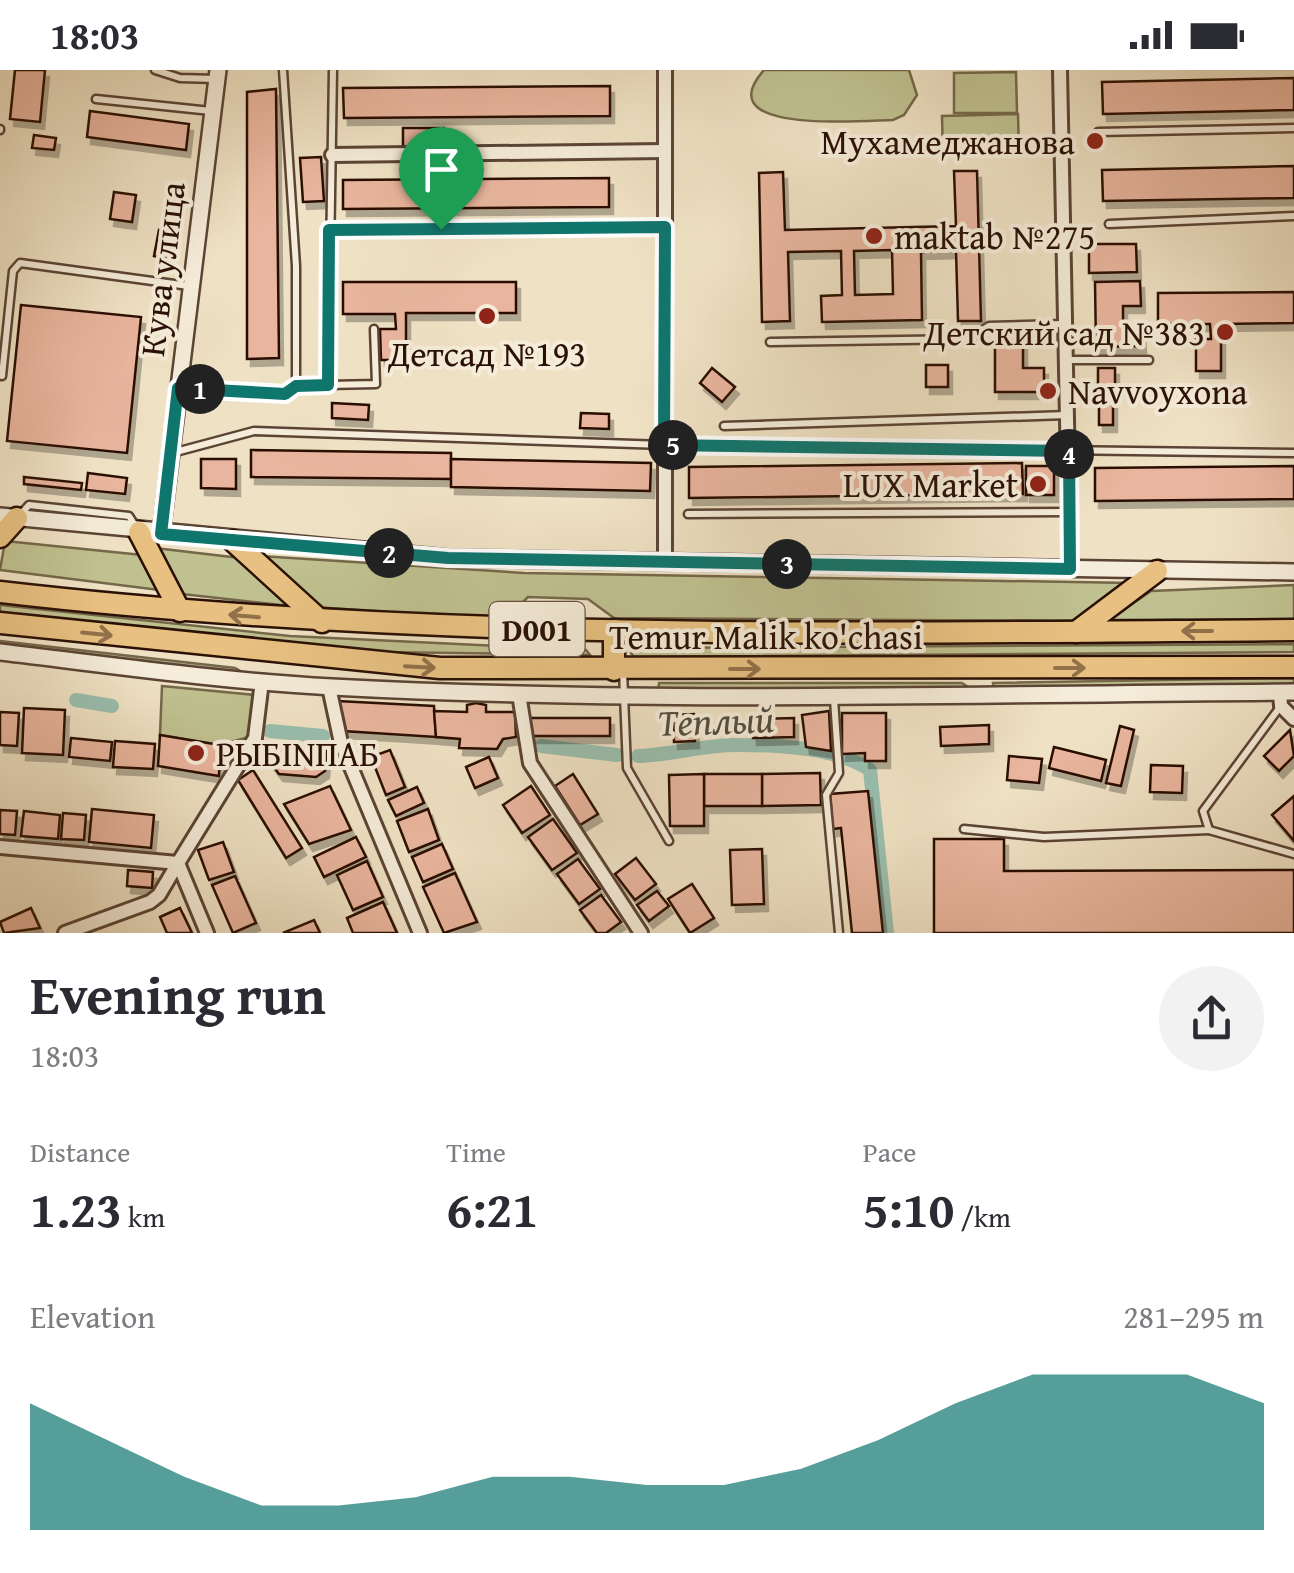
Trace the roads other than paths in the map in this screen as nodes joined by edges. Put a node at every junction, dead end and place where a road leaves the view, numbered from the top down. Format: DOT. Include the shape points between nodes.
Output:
graph roads {
  1 [pos="155,70"];
  2 [pos="283,70"];
  3 [pos="333,70"];
  4 [pos="665,70"];
  5 [pos="1060,70"];
  6 [pos="217,74"];
  7 [pos="96,99"];
  8 [pos="212,111"];
  9 [pos="1294,128"];
  10 [pos="1098,132"];
  11 [pos="666,152"];
  12 [pos="332,155"];
  13 [pos="1294,216"];
  14 [pos="1109,224"];
  15 [pos="665,227"];
  16 [pos="329,230"];
  17 [pos="190,286"];
  18 [pos="1065,324"];
  19 [pos="374,330"];
  20 [pos="770,342"];
  21 [pos="1066,360"];
  22 [pos="1149,360"];
  23 [pos="2,376"];
  24 [pos="328,385"];
  25 [pos="296,386"];
  26 [pos="178,388"];
  27 [pos="1068,415"];
  28 [pos="724,426"];
  29 [pos="664,445"];
  30 [pos="1069,451"];
  31 [pos="1294,453"];
  32 [pos="171,454"];
  33 [pos="1069,512"];
  34 [pos="688,514"];
  35 [pos="8,517"];
  36 [pos="139,532"];
  37 [pos="161,534"];
  38 [pos="0,537"];
  39 [pos="233,541"];
  40 [pos="666,562"];
  41 [pos="1070,569"];
  42 [pos="1158,571"];
  43 [pos="1294,572"];
  44 [pos="0,592"];
  45 [pos="180,611"];
  46 [pos="322,622"];
  47 [pos="0,624"];
  48 [pos="614,630"];
  49 [pos="1294,630"];
  50 [pos="1076,632"];
  51 [pos="0,652"];
  52 [pos="1294,667"];
  53 [pos="618,670"];
  54 [pos="262,682"];
  55 [pos="329,687"];
  56 [pos="519,694"];
  57 [pos="624,696"];
  58 [pos="1285,697"];
  59 [pos="834,698"];
  60 [pos="1294,719"];
  61 [pos="964,830"];
  62 [pos="1209,830"];
  63 [pos="669,841"];
  64 [pos="0,847"];
  65 [pos="1294,854"];
  66 [pos="178,862"];
  67 [pos="64,933"];
  68 [pos="207,933"];
  69 [pos="420,933"];
  70 [pos="642,933"];
  71 [pos="839,933"];
  1 -- 6 [label="lane" via="180,78"];
  2 -- 25 [label="lane"];
  3 -- 12 [label="lane"];
  4 -- 11 [label="street"];
  5 -- 18 [label="street"];
  6 -- 8 [label="street, Кува улица"];
  7 -- 8 [label="lane"];
  8 -- 17 [label="street, Кува улица"];
  9 -- 10 [label="lane"];
  11 -- 12 [label="street"];
  11 -- 15 [label="street"];
  12 -- 16 [label="lane"];
  13 -- 14 [label="lane"];
  15 -- 16 [label="street"];
  15 -- 29 [label="street"];
  16 -- 24 [label="lane"];
  17 -- 23 [label="lane" via="20,263 13,271"];
  17 -- 26 [label="street, Кува улица"];
  18 -- 20 [label="lane" via="989,326 969,339"];
  18 -- 21 [label="street"];
  19 -- 24 [label="lane" via="376,384"];
  21 -- 22 [label="lane"];
  21 -- 27 [label="street"];
  24 -- 25 [label="lane"];
  25 -- 26 [label="lane" via="285,394"];
  26 -- 32 [label="street, Кува улица"];
  27 -- 28 [label="lane"];
  27 -- 30 [label="street"];
  29 -- 30 [label="lane"];
  29 -- 32 [label="lane" via="254,431"];
  29 -- 40 [label="street"];
  30 -- 31 [label="lane"];
  30 -- 33 [label="street"];
  32 -- 37 [label="street, Кува улица"];
  33 -- 34 [label="lane"];
  33 -- 41 [label="street"];
  35 -- 36 [label="street"];
  35 -- 38 [label="highway"];
  36 -- 37 [label="street"];
  36 -- 45 [label="highway"];
  37 -- 39 [label="street"];
  39 -- 40 [label="street" via="448,558"];
  39 -- 46 [label="highway"];
  40 -- 41 [label="street"];
  41 -- 42 [label="street"];
  42 -- 43 [label="street"];
  42 -- 50 [label="highway"];
  44 -- 45 [label="highway, Temur Malik ko'chasi / D001"];
  46 -- 45 [label="highway, Temur Malik ko'chasi / D001, one-way"];
  46 -- 48 [label="highway, Temur Malik ko'chasi / D001"];
  47 -- 53 [label="highway, Temur Malik ko'chasi / D001, one-way" via="372,664"];
  48 -- 50 [label="highway, Temur Malik ko'chasi / D001"];
  48 -- 53 [label="highway"];
  49 -- 50 [label="highway, Temur Malik ko'chasi / D001, one-way"];
  51 -- 54 [label="street"];
  53 -- 52 [label="highway, Temur Malik ko'chasi / D001, one-way"];
  53 -- 57 [label="lane"];
  54 -- 55 [label="street"];
  54 -- 66 [label="street" via="255,738"];
  55 -- 56 [label="street"];
  55 -- 69 [label="street" via="341,743"];
  56 -- 57 [label="street"];
  56 -- 70 [label="street" via="530,763"];
  57 -- 59 [label="street"];
  57 -- 63 [label="lane" via="627,768"];
  58 -- 59 [label="street"];
  58 -- 60 [label="street"];
  58 -- 62 [label="lane" via="1203,811"];
  59 -- 71 [label="lane" via="838,774 826,795"];
  61 -- 62 [label="lane" via="1044,836"];
  62 -- 65 [label="lane"];
  64 -- 66 [label="street"];
  66 -- 67 [label="street" via="150,902"];
  66 -- 68 [label="street"];
}
